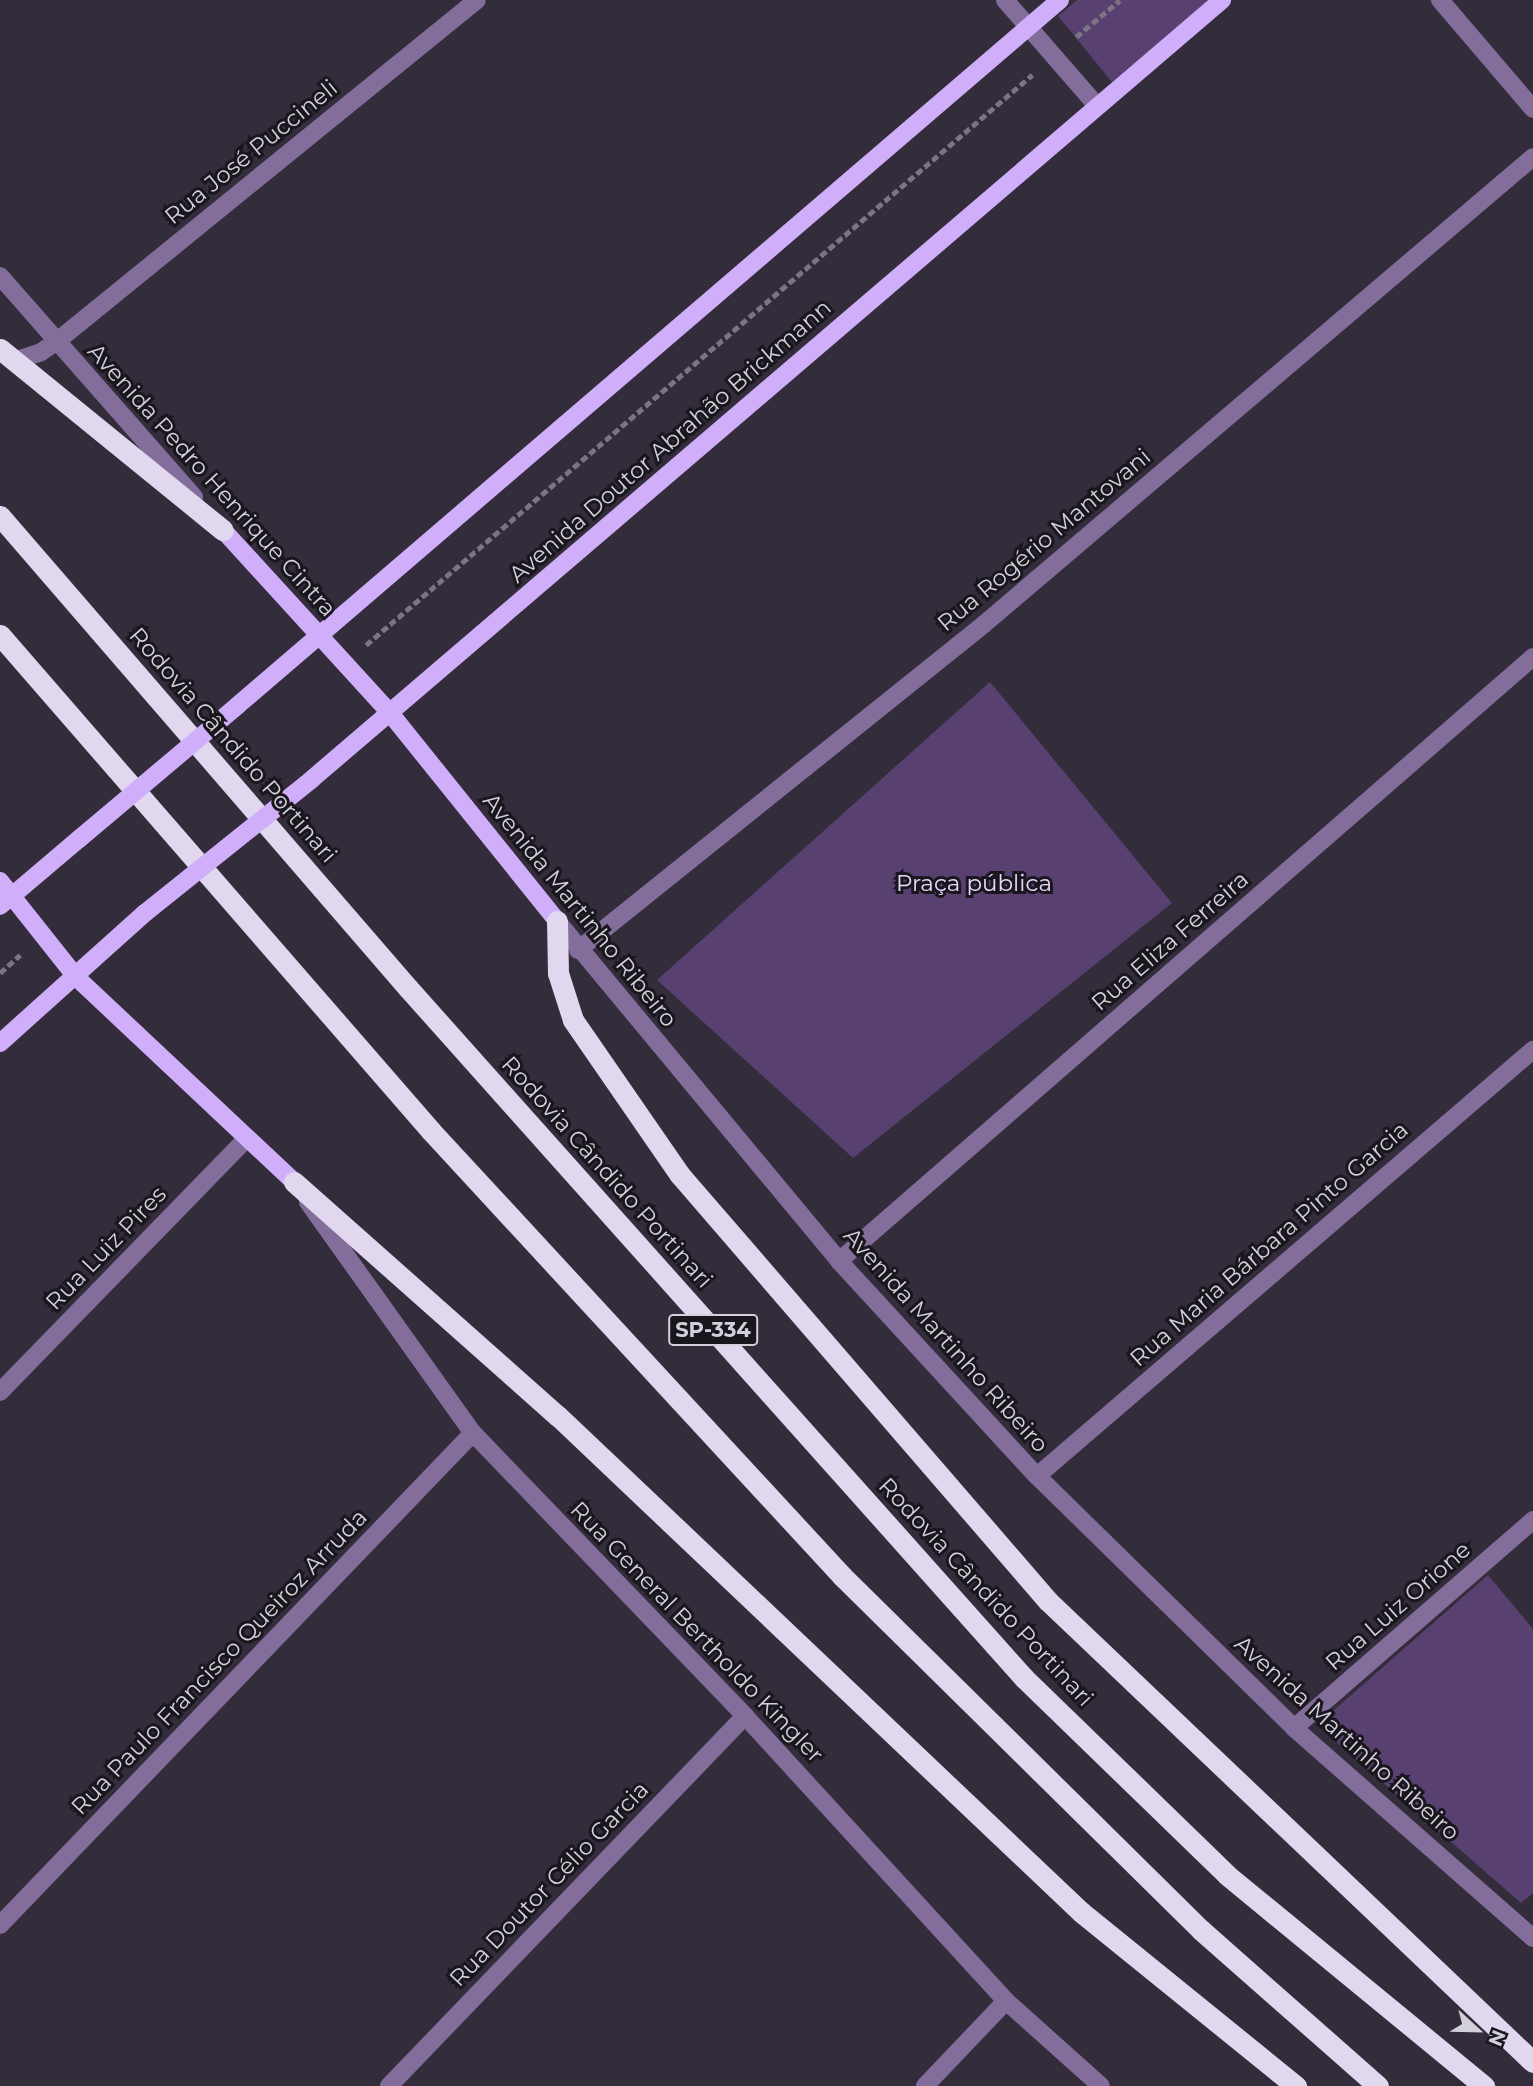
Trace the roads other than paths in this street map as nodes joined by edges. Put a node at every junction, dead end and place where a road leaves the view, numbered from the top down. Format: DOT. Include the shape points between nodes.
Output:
graph roads {
  1 [pos="477,0"];
  2 [pos="1004,0"];
  3 [pos="1060,0"];
  4 [pos="1222,0"];
  5 [pos="1440,0"];
  6 [pos="1028,27"];
  7 [pos="1097,106"];
  8 [pos="1533,108"];
  9 [pos="1533,157"];
  10 [pos="0,276"];
  11 [pos="55,342"];
  12 [pos="7,355"];
  13 [pos="0,516"];
  14 [pos="223,530"];
  15 [pos="0,635"];
  16 [pos="320,637"];
  17 [pos="1533,657"];
  18 [pos="390,713"];
  19 [pos="0,881"];
  20 [pos="6,902"];
  21 [pos="557,921"];
  22 [pos="578,950"];
  23 [pos="76,977"];
  24 [pos="0,1043"];
  25 [pos="1533,1050"];
  26 [pos="247,1138"];
  27 [pos="294,1182"];
  28 [pos="839,1261"];
  29 [pos="0,1392"];
  30 [pos="473,1433"];
  31 [pos="1037,1476"];
  32 [pos="1533,1520"];
  33 [pos="745,1716"];
  34 [pos="1294,1728"];
  35 [pos="0,1925"];
  36 [pos="1532,1936"];
  37 [pos="1006,2001"];
  38 [pos="1533,2062"];
  39 [pos="389,2086"];
  40 [pos="925,2086"];
  41 [pos="1101,2086"];
  42 [pos="1296,2086"];
  43 [pos="1378,2086"];
  44 [pos="1484,2086"];
  1 -- 11 [label="street, Rua José Puccineli"];
  2 -- 6 [label="street"];
  3 -- 6 [label="main road"];
  4 -- 7 [label="main road, Avenida Doutor Abrahão Brickmann"];
  5 -- 8 [label="street"];
  6 -- 7 [label="street"];
  6 -- 16 [label="main road"];
  7 -- 18 [label="main road, Avenida Doutor Abrahão Brickmann"];
  9 -- 22 [label="street, Rua Rogério Mantovani" via="983,625"];
  10 -- 11 [label="street, Avenida Pedro Henrique Cintra"];
  11 -- 12 [label="street, Rua José Puccineli" via="41,352"];
  11 -- 14 [label="street, Avenida Pedro Henrique Cintra"];
  12 -- 14 [label="highway"];
  13 -- 44 [label="highway, Rodovia Cândido Portinari / SP-334" via="408,988 1024,1678 1227,1875"];
  14 -- 16 [label="main road, Avenida Pedro Henrique Cintra"];
  15 -- 43 [label="highway, SP-334" via="431,1131 842,1576 1201,1930"];
  16 -- 18 [label="main road, Avenida Pedro Henrique Cintra"];
  16 -- 20 [label="main road, bridge"];
  17 -- 28 [label="street, Rua Eliza Ferreira"];
  18 -- 21 [label="main road, Avenida Martinho Ribeiro"];
  18 -- 23 [label="main road, Avenida Doutor Abrahão Brickmann, bridge" via="145,913"];
  19 -- 20 [label="main road"];
  20 -- 23 [label="main road"];
  21 -- 22 [label="street, Avenida Martinho Ribeiro"];
  21 -- 38 [label="highway" via="558,973 573,1020 680,1175 1048,1601"];
  22 -- 28 [label="street, Avenida Martinho Ribeiro"];
  23 -- 24 [label="main road, Avenida Doutor Abrahão Brickmann"];
  23 -- 26 [label="main road"];
  25 -- 31 [label="street, Rua Maria Bárbara Pinto Garcia"];
  26 -- 27 [label="main road"];
  26 -- 29 [label="street, Rua Luiz Pires"];
  27 -- 30 [label="street, Rua General Bertholdo Kingler"];
  27 -- 42 [label="highway" via="558,1416 1081,1912"];
  28 -- 31 [label="street, Avenida Martinho Ribeiro"];
  30 -- 33 [label="street, Rua General Bertholdo Kingler"];
  30 -- 35 [label="street, Rua Paulo Francisco Queiroz Arruda"];
  31 -- 34 [label="street, Avenida Martinho Ribeiro"];
  32 -- 34 [label="street, Rua Luiz Orione"];
  33 -- 37 [label="street, Rua General Bertholdo Kingler"];
  33 -- 39 [label="street, Rua Doutor Célio Garcia"];
  34 -- 36 [label="street, Avenida Martinho Ribeiro"];
  37 -- 40 [label="street"];
  37 -- 41 [label="street, Rua General Bertholdo Kingler"];
}
